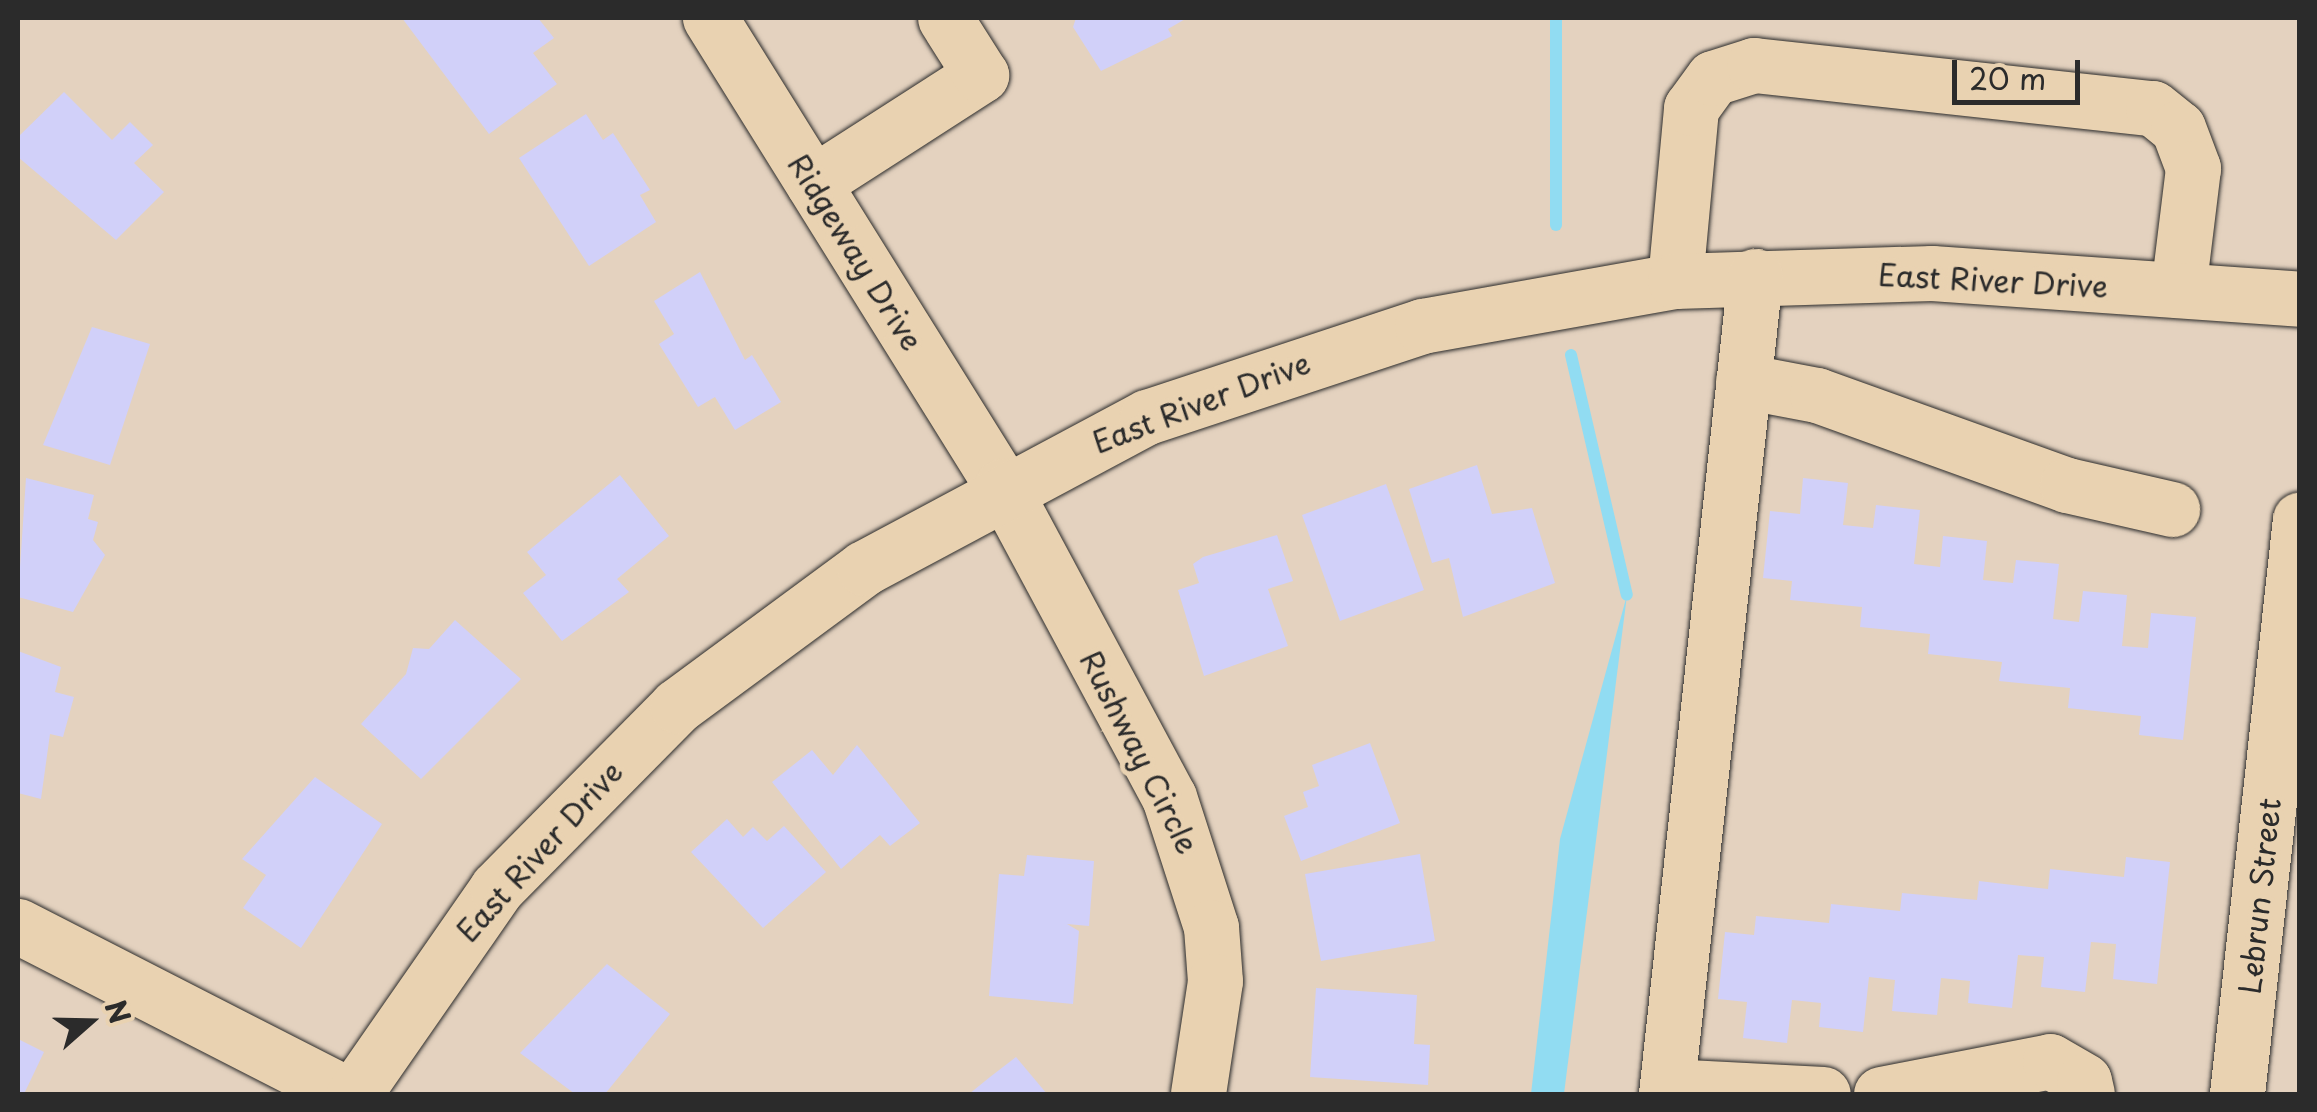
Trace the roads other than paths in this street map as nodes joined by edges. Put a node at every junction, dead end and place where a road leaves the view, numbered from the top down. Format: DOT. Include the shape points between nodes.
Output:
graph roads {
  1 [pos="710,18"];
  2 [pos="945,18"];
  3 [pos="814,184"];
  4 [pos="1755,276"];
  5 [pos="1675,282"];
  6 [pos="2178,290"];
  7 [pos="2300,299"];
  8 [pos="1743,381"];
  9 [pos="1002,486"];
  10 [pos="2172,509"];
  11 [pos="2300,519"];
  12 [pos="18,926"];
  13 [pos="1666,1090"];
  14 [pos="351,1094"];
  15 [pos="1198,1094"];
  16 [pos="1823,1094"];
  17 [pos="1882,1094"];
  18 [pos="2087,1094"];
  19 [pos="2238,1094"];
  1 -- 3 [label="street, Ridgeway Drive"];
  2 -- 3 [label="street" via="981,75"];
  3 -- 9 [label="street, Ridgeway Drive"];
  4 -- 5 [label="street, East River Drive"];
  4 -- 6 [label="street, East River Drive" via="1932,273"];
  4 -- 8 [label="street"];
  5 -- 6 [label="street" via="1692,108 1713,78 1754,64 2152,108 2178,128 2192,168"];
  5 -- 9 [label="street, East River Drive" via="1422,326 1268,371"];
  6 -- 7 [label="street, East River Drive"];
  8 -- 10 [label="street" via="1816,396 2068,485"];
  8 -- 13 [label="street"];
  9 -- 14 [label="street, East River Drive" via="758,642 583,793 475,918"];
  9 -- 15 [label="street, Rushway Circle" via="1198,867 1215,981"];
  11 -- 19 [label="street, Lebrun Street"];
  12 -- 14 [label="street"];
  13 -- 16 [label="street"];
  17 -- 18 [label="street" via="2050,1061 2084,1081"];
}
